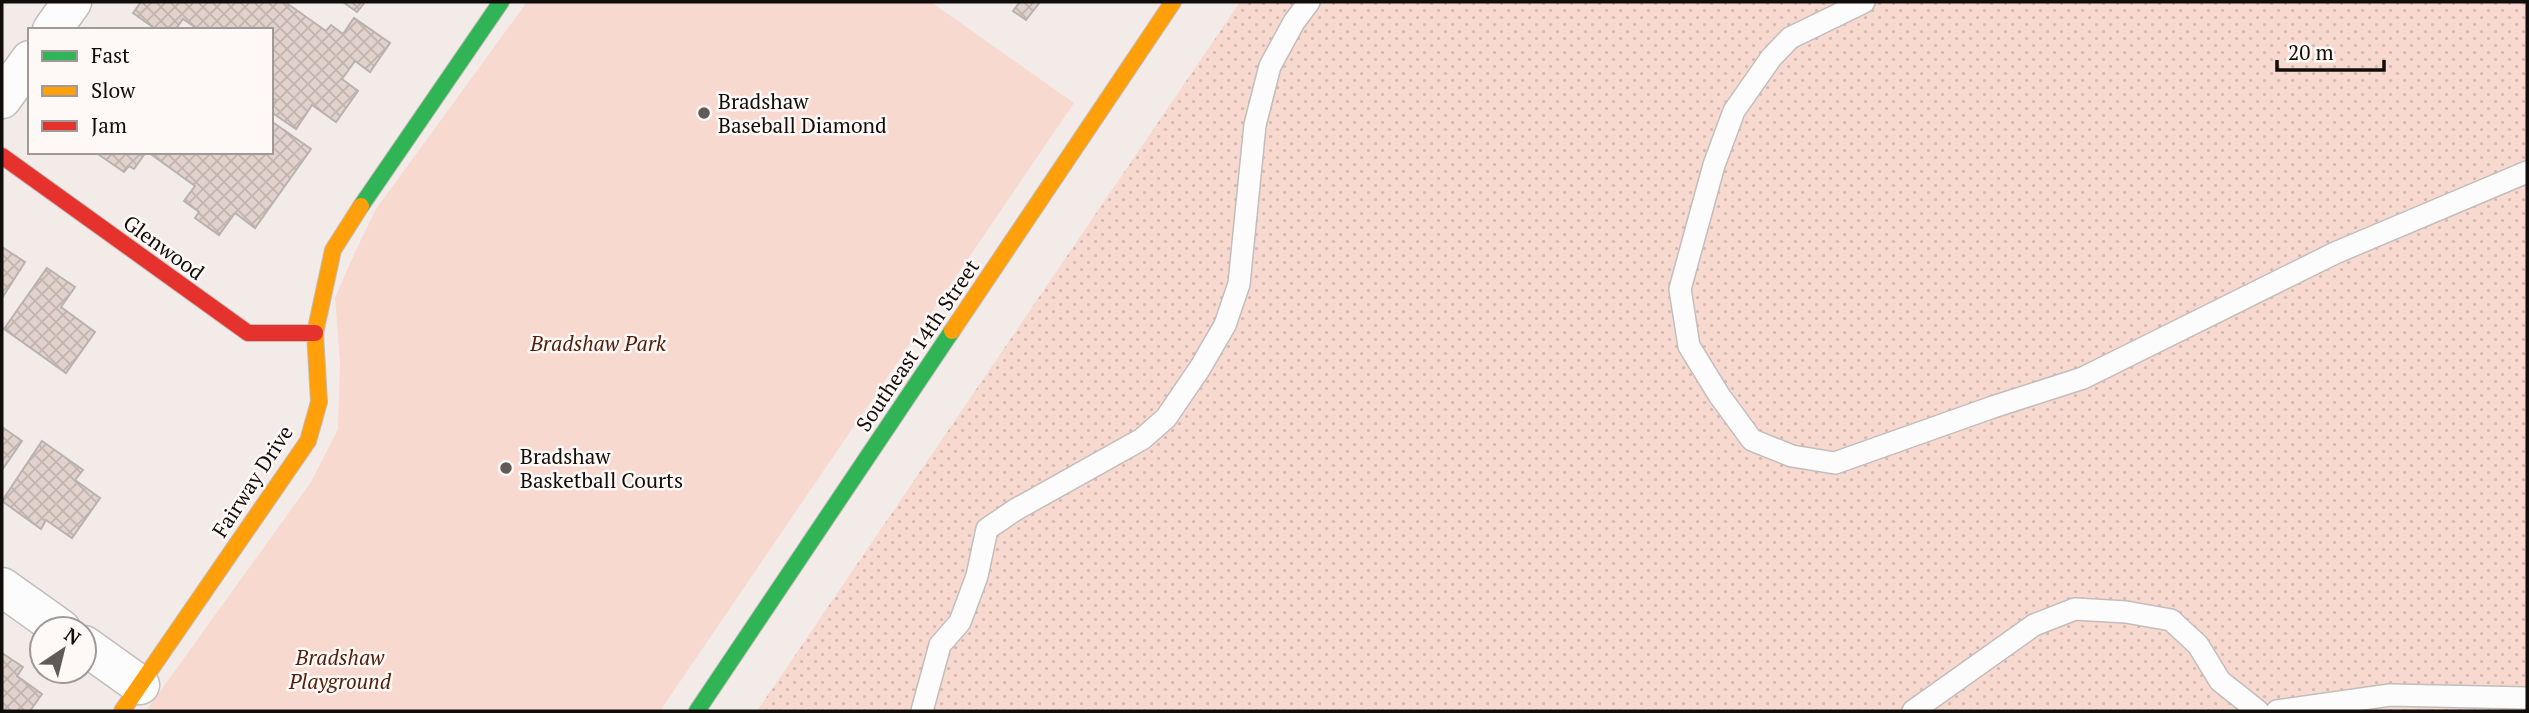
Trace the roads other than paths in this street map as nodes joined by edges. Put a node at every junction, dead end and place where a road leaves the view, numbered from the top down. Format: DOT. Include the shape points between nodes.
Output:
graph roads {
  1 [pos="72,2"];
  2 [pos="501,2"];
  3 [pos="1172,2"];
  4 [pos="1309,2"];
  5 [pos="1864,2"];
  6 [pos="53,28"];
  7 [pos="28,63"];
  8 [pos="2,99"];
  9 [pos="2,156"];
  10 [pos="2527,172"];
  11 [pos="315,333"];
  12 [pos="2,587"];
  13 [pos="41,615"];
  14 [pos="98,661"];
  15 [pos="131,698"];
  16 [pos="2527,698"];
  17 [pos="697,711"];
  18 [pos="922,711"];
  19 [pos="1913,711"];
  20 [pos="2258,711"];
  21 [pos="2277,711"];
  1 -- 6 [label="street"];
  2 -- 11 [label="street, Fairway Drive" via="333,250"];
  3 -- 17 [label="street, Southeast 14th Street"];
  4 -- 18 [label="lane" via="1270,65 1255,125 1239,284 1225,325 1166,418 1142,439 987,529 977,576 960,621 940,645"];
  5 -- 10 [label="lane" via="1790,38 1734,111 1680,289 1689,346 1719,395 1752,440 1792,456 1835,463 2083,378 2335,253"];
  7 -- 8 [label="street"];
  9 -- 11 [label="street, Glenwood" via="248,333"];
  11 -- 15 [label="street, Fairway Drive" via="319,402 307,441"];
  12 -- 13 [label="street"];
  14 -- 15 [label="street"];
  16 -- 21 [label="lane" via="2390,695"];
  19 -- 20 [label="lane" via="2034,625 2075,609 2171,620 2198,645 2220,681"];
}
